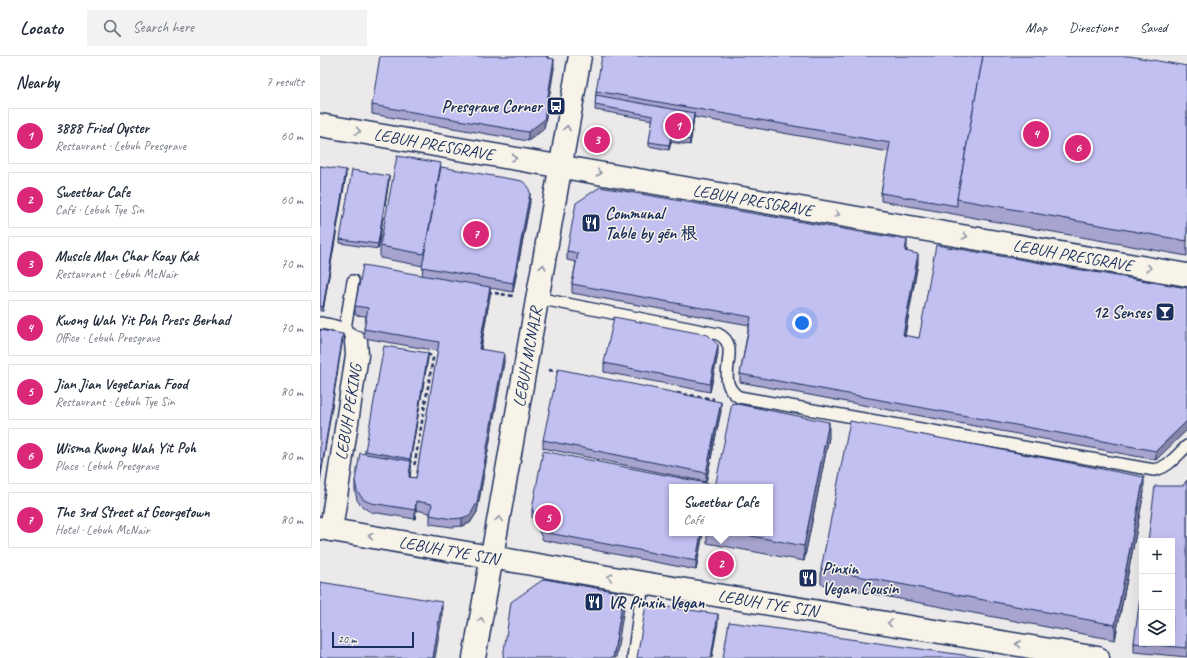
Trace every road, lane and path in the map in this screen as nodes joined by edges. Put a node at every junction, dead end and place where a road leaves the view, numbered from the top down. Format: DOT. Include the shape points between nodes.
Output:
graph roads {
  1 [pos="580,56"];
  2 [pos="320,125"];
  3 [pos="560,166"];
  4 [pos="1187,275"];
  5 [pos="353,281"];
  6 [pos="483,291"];
  7 [pos="537,299"];
  8 [pos="320,323"];
  9 [pos="350,335"];
  10 [pos="423,353"];
  11 [pos="525,365"];
  12 [pos="564,372"];
  13 [pos="673,392"];
  14 [pos="732,393"];
  15 [pos="1187,446"];
  16 [pos="402,465"];
  17 [pos="325,529"];
  18 [pos="492,557"];
  19 [pos="643,583"];
  20 [pos="474,658"];
  21 [pos="633,658"];
  22 [pos="1098,658"];
  3 -- 1 [label="street, LEBUH MCNAIR, one-way"];
  2 -- 3 [label="street, LEBUH PRESGRAVE, one-way"];
  3 -- 4 [label="street, LEBUH PRESGRAVE, one-way"];
  7 -- 3 [label="street, LEBUH MCNAIR, one-way"];
  5 -- 9 [label="lane"];
  6 -- 7 [label="path"];
  7 -- 11 [label="street, LEBUH MCNAIR"];
  7 -- 14 [label="lane" via="718,334 728,342 727,381"];
  8 -- 9 [label="lane"];
  9 -- 17 [label="street, LEBUH PEKING" via="357,355"];
  10 -- 16 [label="path" via="434,358 414,466"];
  11 -- 12 [label="path"];
  18 -- 11 [label="street, LEBUH MCNAIR, one-way"];
  13 -- 14 [label="path" via="711,399"];
  14 -- 15 [label="lane" via="1154,470 1162,469"];
  18 -- 17 [label="street, LEBUH TYE SIN, one-way"];
  19 -- 18 [label="street, LEBUH TYE SIN, one-way"];
  20 -- 18 [label="street, LEBUH MCNAIR, one-way"];
  19 -- 21 [label="lane"];
  22 -- 19 [label="street, LEBUH TYE SIN, one-way"];
}
